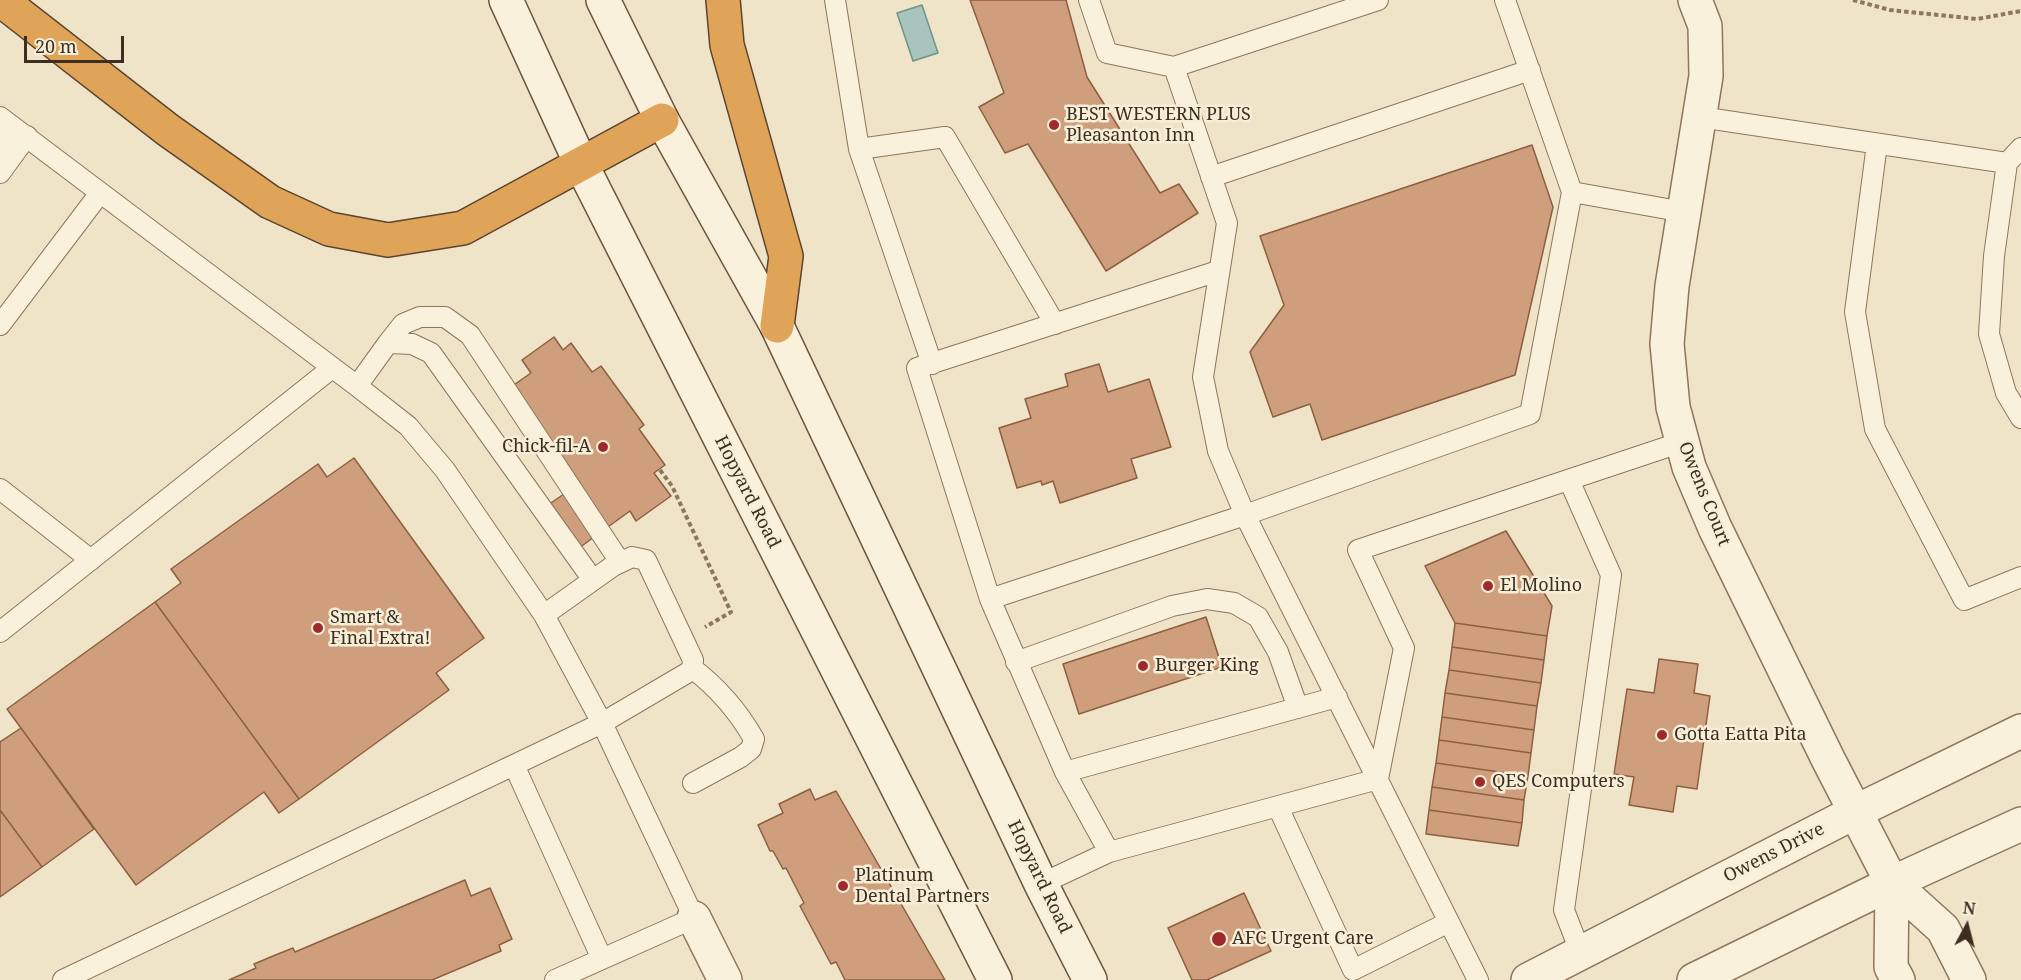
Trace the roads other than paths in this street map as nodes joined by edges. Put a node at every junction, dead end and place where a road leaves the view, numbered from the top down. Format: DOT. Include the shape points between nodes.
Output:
graph roads {
  1 [pos="1,0"];
  2 [pos="506,0"];
  3 [pos="603,0"];
  4 [pos="723,0"];
  5 [pos="835,0"];
  6 [pos="1089,0"];
  7 [pos="1378,0"];
  8 [pos="1504,0"];
  9 [pos="1695,0"];
  10 [pos="1174,67"];
  11 [pos="1530,70"];
  12 [pos="0,117"];
  13 [pos="1700,117"];
  14 [pos="662,120"];
  15 [pos="0,134"];
  16 [pos="27,136"];
  17 [pos="1877,144"];
  18 [pos="2021,148"];
  19 [pos="859,149"];
  20 [pos="2007,163"];
  21 [pos="581,164"];
  22 [pos="0,165"];
  23 [pos="0,173"];
  24 [pos="1211,177"];
  25 [pos="1572,192"];
  26 [pos="100,193"];
  27 [pos="1684,212"];
  28 [pos="1218,271"];
  29 [pos="1055,324"];
  30 [pos="0,325"];
  31 [pos="777,326"];
  32 [pos="388,343"];
  33 [pos="932,364"];
  34 [pos="332,368"];
  35 [pos="357,386"];
  36 [pos="2021,418"];
  37 [pos="1682,442"];
  38 [pos="1569,480"];
  39 [pos="0,489"];
  40 [pos="1245,515"];
  41 [pos="91,560"];
  42 [pos="620,562"];
  43 [pos="2021,577"];
  44 [pos="593,580"];
  45 [pos="990,599"];
  46 [pos="544,615"];
  47 [pos="0,632"];
  48 [pos="1016,662"];
  49 [pos="692,668"];
  50 [pos="1336,698"];
  51 [pos="1298,708"];
  52 [pos="602,723"];
  53 [pos="2021,731"];
  54 [pos="514,765"];
  55 [pos="1065,772"];
  56 [pos="1378,779"];
  57 [pos="693,783"];
  58 [pos="1278,807"];
  59 [pos="1855,812"];
  60 [pos="2021,824"];
  61 [pos="1109,852"];
  62 [pos="1892,883"];
  63 [pos="1041,884"];
  64 [pos="694,918"];
  65 [pos="1449,922"];
  66 [pos="1581,954"];
  67 [pos="602,959"];
  68 [pos="63,980"];
  69 [pos="555,980"];
  70 [pos="725,980"];
  71 [pos="995,980"];
  72 [pos="1090,980"];
  73 [pos="1478,980"];
  74 [pos="1528,980"];
  75 [pos="1694,980"];
  76 [pos="1898,980"];
  77 [pos="1969,980"];
  1 -- 21 [label="highway" via="168,130 270,202 329,229 388,240 463,228"];
  2 -- 21 [label="main road, Hopyard Road"];
  3 -- 14 [label="main road, Hopyard Road"];
  4 -- 31 [label="highway" via="727,45 786,256"];
  5 -- 19 [label="lane"];
  6 -- 10 [label="lane" via="1107,53"];
  7 -- 10 [label="lane"];
  8 -- 11 [label="lane"];
  9 -- 13 [label="main road, Owens Court" via="1705,26 1706,76"];
  10 -- 24 [label="lane"];
  11 -- 24 [label="lane"];
  11 -- 25 [label="lane"];
  12 -- 16 [label="lane"];
  13 -- 17 [label="lane"];
  13 -- 27 [label="main road, Owens Court"];
  14 -- 21 [label="highway"];
  14 -- 31 [label="main road, Hopyard Road"];
  15 -- 22 [label="lane" via="6,145"];
  16 -- 23 [label="lane"];
  16 -- 26 [label="lane"];
  17 -- 20 [label="lane"];
  17 -- 43 [label="lane" via="1855,312 1875,429 1964,600"];
  18 -- 20 [label="lane"];
  19 -- 29 [label="lane" via="945,137"];
  19 -- 33 [label="lane"];
  20 -- 36 [label="lane" via="1994,256 1989,334 2006,393"];
  21 -- 71 [label="main road, Hopyard Road"];
  24 -- 28 [label="lane" via="1227,223"];
  25 -- 27 [label="lane"];
  25 -- 40 [label="lane" via="1530,414"];
  26 -- 30 [label="lane"];
  26 -- 34 [label="lane"];
  27 -- 37 [label="main road, Owens Court" via="1667,344 1673,408"];
  28 -- 29 [label="lane"];
  28 -- 40 [label="lane" via="1203,377 1218,451"];
  29 -- 33 [label="lane"];
  31 -- 63 [label="main road, Hopyard Road"];
  32 -- 35 [label="lane"];
  32 -- 42 [label="lane" via="403,324 420,317 446,317 470,335"];
  32 -- 44 [label="lane" via="412,344 431,353"];
  33 -- 45 [label="lane" via="917,369"];
  34 -- 35 [label="lane"];
  34 -- 41 [label="lane"];
  35 -- 46 [label="lane" via="408,426 445,470"];
  37 -- 38 [label="lane"];
  37 -- 59 [label="main road, Owens Court" via="1715,528"];
  38 -- 56 [label="lane" via="1358,550 1404,648"];
  38 -- 66 [label="lane" via="1611,575 1564,910"];
  39 -- 41 [label="lane"];
  40 -- 45 [label="lane"];
  40 -- 50 [label="lane"];
  41 -- 47 [label="lane"];
  42 -- 44 [label="lane"];
  42 -- 49 [label="lane" via="632,557 646,560 693,660"];
  44 -- 46 [label="lane"];
  45 -- 48 [label="lane"];
  46 -- 52 [label="lane"];
  48 -- 51 [label="lane" via="1172,606 1216,600 1234,603 1258,617 1278,652"];
  48 -- 55 [label="lane"];
  49 -- 52 [label="lane"];
  49 -- 57 [label="lane" via="710,681 754,739 751,749 741,757"];
  50 -- 51 [label="lane"];
  50 -- 56 [label="lane"];
  51 -- 55 [label="lane"];
  52 -- 54 [label="lane"];
  52 -- 64 [label="lane"];
  53 -- 59 [label="main road, Owens Drive"];
  54 -- 67 [label="lane"];
  54 -- 68 [label="lane"];
  55 -- 61 [label="lane"];
  56 -- 58 [label="lane"];
  56 -- 65 [label="lane"];
  58 -- 61 [label="lane"];
  58 -- 65 [label="lane" via="1353,970"];
  59 -- 62 [label="main road, Owens Court"];
  59 -- 66 [label="main road, Owens Drive"];
  60 -- 62 [label="main road"];
  61 -- 63 [label="lane"];
  62 -- 75 [label="main road"];
  62 -- 76 [label="main road" via="1891,967"];
  62 -- 77 [label="main road" via="1943,929"];
  63 -- 72 [label="main road, Hopyard Road"];
  64 -- 67 [label="lane"];
  64 -- 70 [label="main road"];
  65 -- 73 [label="lane"];
  66 -- 74 [label="main road, Owens Drive"];
  67 -- 69 [label="lane"];
}
